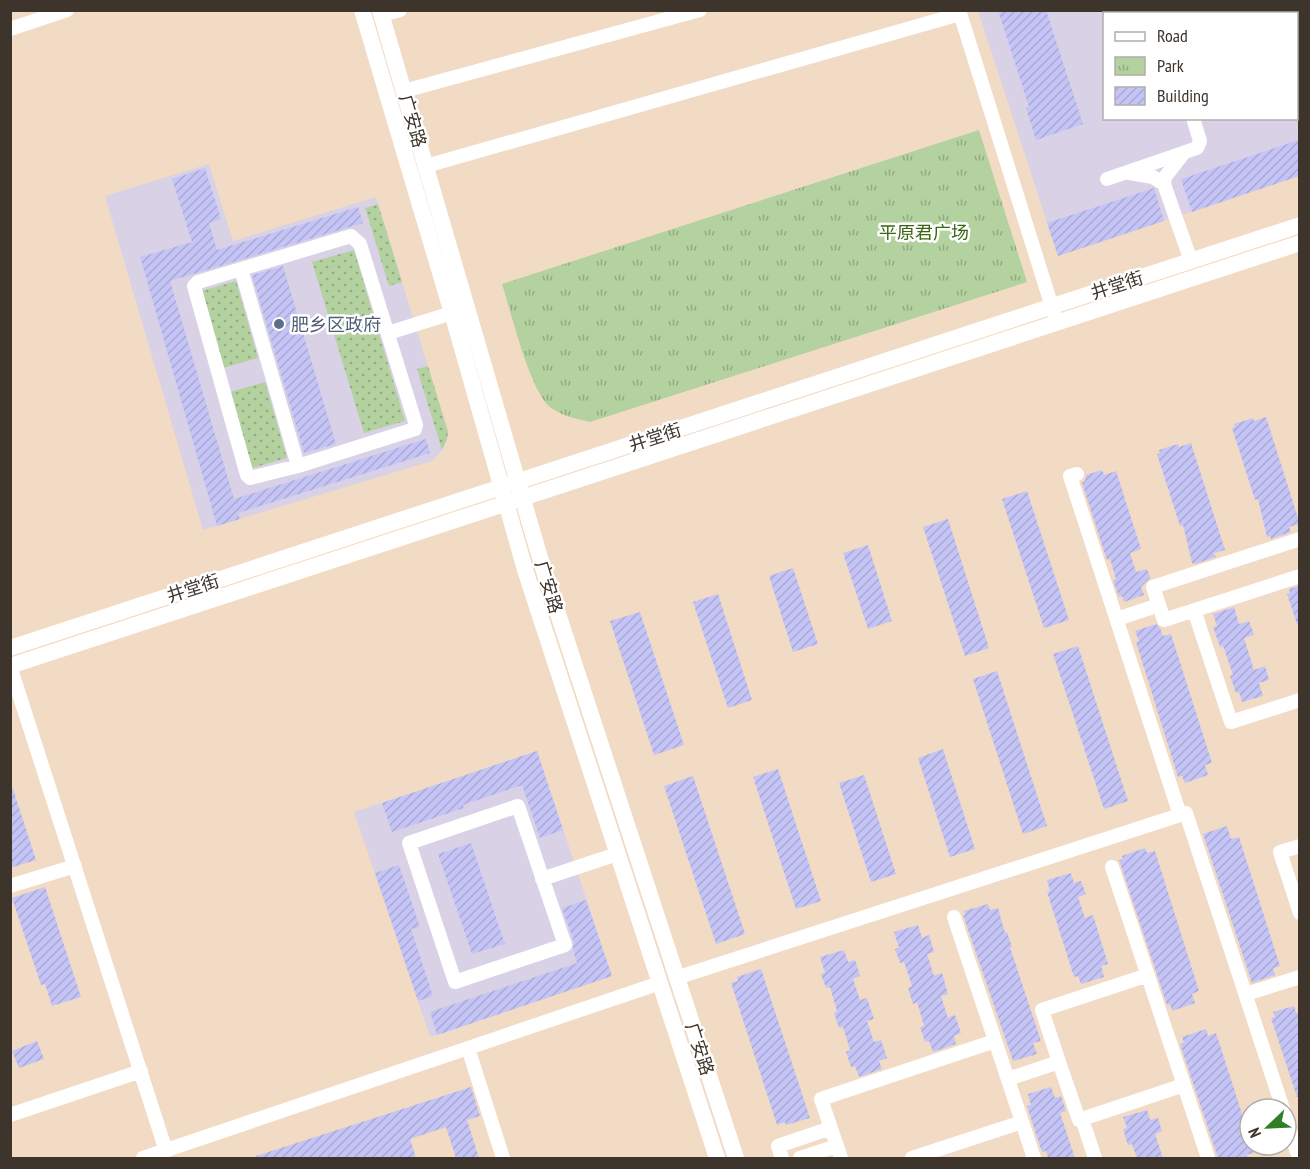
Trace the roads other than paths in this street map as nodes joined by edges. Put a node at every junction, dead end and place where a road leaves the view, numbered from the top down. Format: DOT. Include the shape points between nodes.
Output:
graph roads {
  1 [pos="67,10"];
  2 [pos="362,10"];
  3 [pos="400,10"];
  4 [pos="700,10"];
  5 [pos="959,12"];
  6 [pos="381,13"];
  7 [pos="10,29"];
  8 [pos="404,91"];
  9 [pos="1194,120"];
  10 [pos="1186,152"];
  11 [pos="426,166"];
  12 [pos="1125,173"];
  13 [pos="1107,179"];
  14 [pos="1164,184"];
  15 [pos="1299,225"];
  16 [pos="1299,243"];
  17 [pos="1191,261"];
  18 [pos="241,269"];
  19 [pos="1053,306"];
  20 [pos="452,313"];
  21 [pos="1057,323"];
  22 [pos="388,333"];
  23 [pos="298,466"];
  24 [pos="1077,474"];
  25 [pos="510,484"];
  26 [pos="522,498"];
  27 [pos="506,504"];
  28 [pos="1299,539"];
  29 [pos="1299,576"];
  30 [pos="1159,605"];
  31 [pos="1194,610"];
  32 [pos="1117,618"];
  33 [pos="10,648"];
  34 [pos="10,666"];
  35 [pos="1299,700"];
  36 [pos="1180,815"];
  37 [pos="1299,846"];
  38 [pos="617,854"];
  39 [pos="75,866"];
  40 [pos="1112,867"];
  41 [pos="542,879"];
  42 [pos="10,886"];
  43 [pos="1299,913"];
  44 [pos="954,917"];
  45 [pos="1148,975"];
  46 [pos="1299,977"];
  47 [pos="676,978"];
  48 [pos="660,983"];
  49 [pos="1246,994"];
  50 [pos="995,1041"];
  51 [pos="468,1048"];
  52 [pos="1059,1062"];
  53 [pos="141,1071"];
  54 [pos="1008,1079"];
  55 [pos="1184,1085"];
  56 [pos="1279,1097"];
  57 [pos="10,1115"];
  58 [pos="1082,1119"];
  59 [pos="1022,1122"];
  60 [pos="831,1128"];
  61 [pos="839,1152"];
  62 [pos="171,1153"];
  63 [pos="777,1157"];
  64 [pos="143,1158"];
  65 [pos="503,1158"];
  66 [pos="717,1158"];
  67 [pos="736,1158"];
  68 [pos="800,1158"];
  69 [pos="912,1158"];
  70 [pos="1034,1158"];
  71 [pos="1095,1158"];
  72 [pos="1208,1158"];
  1 -- 7 [label="street"];
  2 -- 20 [label="main road, 广安路"];
  3 -- 6 [label="street"];
  4 -- 8 [label="street"];
  5 -- 11 [label="street"];
  5 -- 19 [label="street"];
  6 -- 8 [label="main road, 广安路"];
  8 -- 11 [label="main road, 广安路"];
  9 -- 10 [label="street" via="1199,146"];
  10 -- 12 [label="street"];
  10 -- 14 [label="street" via="1169,170"];
  11 -- 25 [label="main road, 广安路"];
  12 -- 13 [label="street"];
  12 -- 14 [label="street" via="1154,177"];
  14 -- 17 [label="street"];
  15 -- 17 [label="main road, 井堂街"];
  16 -- 21 [label="main road, 井堂街"];
  17 -- 19 [label="main road, 井堂街"];
  18 -- 22 [label="street" via="351,236 360,243"];
  18 -- 23 [label="street"];
  18 -- 23 [label="street" via="194,286 247,475 257,478"];
  19 -- 21 [label="street"];
  19 -- 25 [label="main road, 井堂街"];
  20 -- 22 [label="street"];
  20 -- 25 [label="main road, 广安路"];
  21 -- 26 [label="main road, 井堂街"];
  22 -- 23 [label="street" via="415,429"];
  24 -- 32 [label="street" via="1070,476"];
  25 -- 26 [label="main road, 广安路"];
  25 -- 27 [label="main road, 广安路"];
  25 -- 33 [label="main road, 井堂街"];
  26 -- 27 [label="main road, 井堂街"];
  26 -- 47 [label="main road, 广安路"];
  27 -- 34 [label="main road, 井堂街"];
  27 -- 38 [label="main road, 广安路"];
  28 -- 30 [label="street" via="1153,587"];
  29 -- 31 [label="street"];
  30 -- 31 [label="street" via="1164,620"];
  30 -- 32 [label="street"];
  31 -- 35 [label="street" via="1231,722"];
  32 -- 36 [label="street"];
  34 -- 39 [label="street"];
  36 -- 47 [label="street"];
  36 -- 49 [label="street" via="1186,813"];
  37 -- 43 [label="street" via="1280,852"];
  38 -- 41 [label="street"];
  38 -- 48 [label="main road, 广安路"];
  39 -- 42 [label="street"];
  39 -- 53 [label="street"];
  40 -- 45 [label="street"];
  41 -- 41 [label="street" via="518,806 409,843 455,982 565,945"];
  44 -- 50 [label="street"];
  45 -- 52 [label="street" via="1042,1010"];
  45 -- 55 [label="street"];
  46 -- 49 [label="street"];
  47 -- 67 [label="main road, 广安路"];
  48 -- 51 [label="street"];
  48 -- 66 [label="main road, 广安路"];
  49 -- 56 [label="street"];
  50 -- 54 [label="street"];
  50 -- 60 [label="street" via="821,1099"];
  51 -- 62 [label="street"];
  51 -- 65 [label="street"];
  52 -- 54 [label="street"];
  52 -- 58 [label="street" via="1079,1120"];
  53 -- 57 [label="street"];
  53 -- 62 [label="street"];
  54 -- 59 [label="street"];
  55 -- 58 [label="street"];
  55 -- 72 [label="street"];
  58 -- 71 [label="street"];
  59 -- 69 [label="street"];
  59 -- 70 [label="street"];
  60 -- 61 [label="street"];
  60 -- 63 [label="street" via="778,1146"];
  61 -- 68 [label="street"];
  62 -- 64 [label="street"];
}
